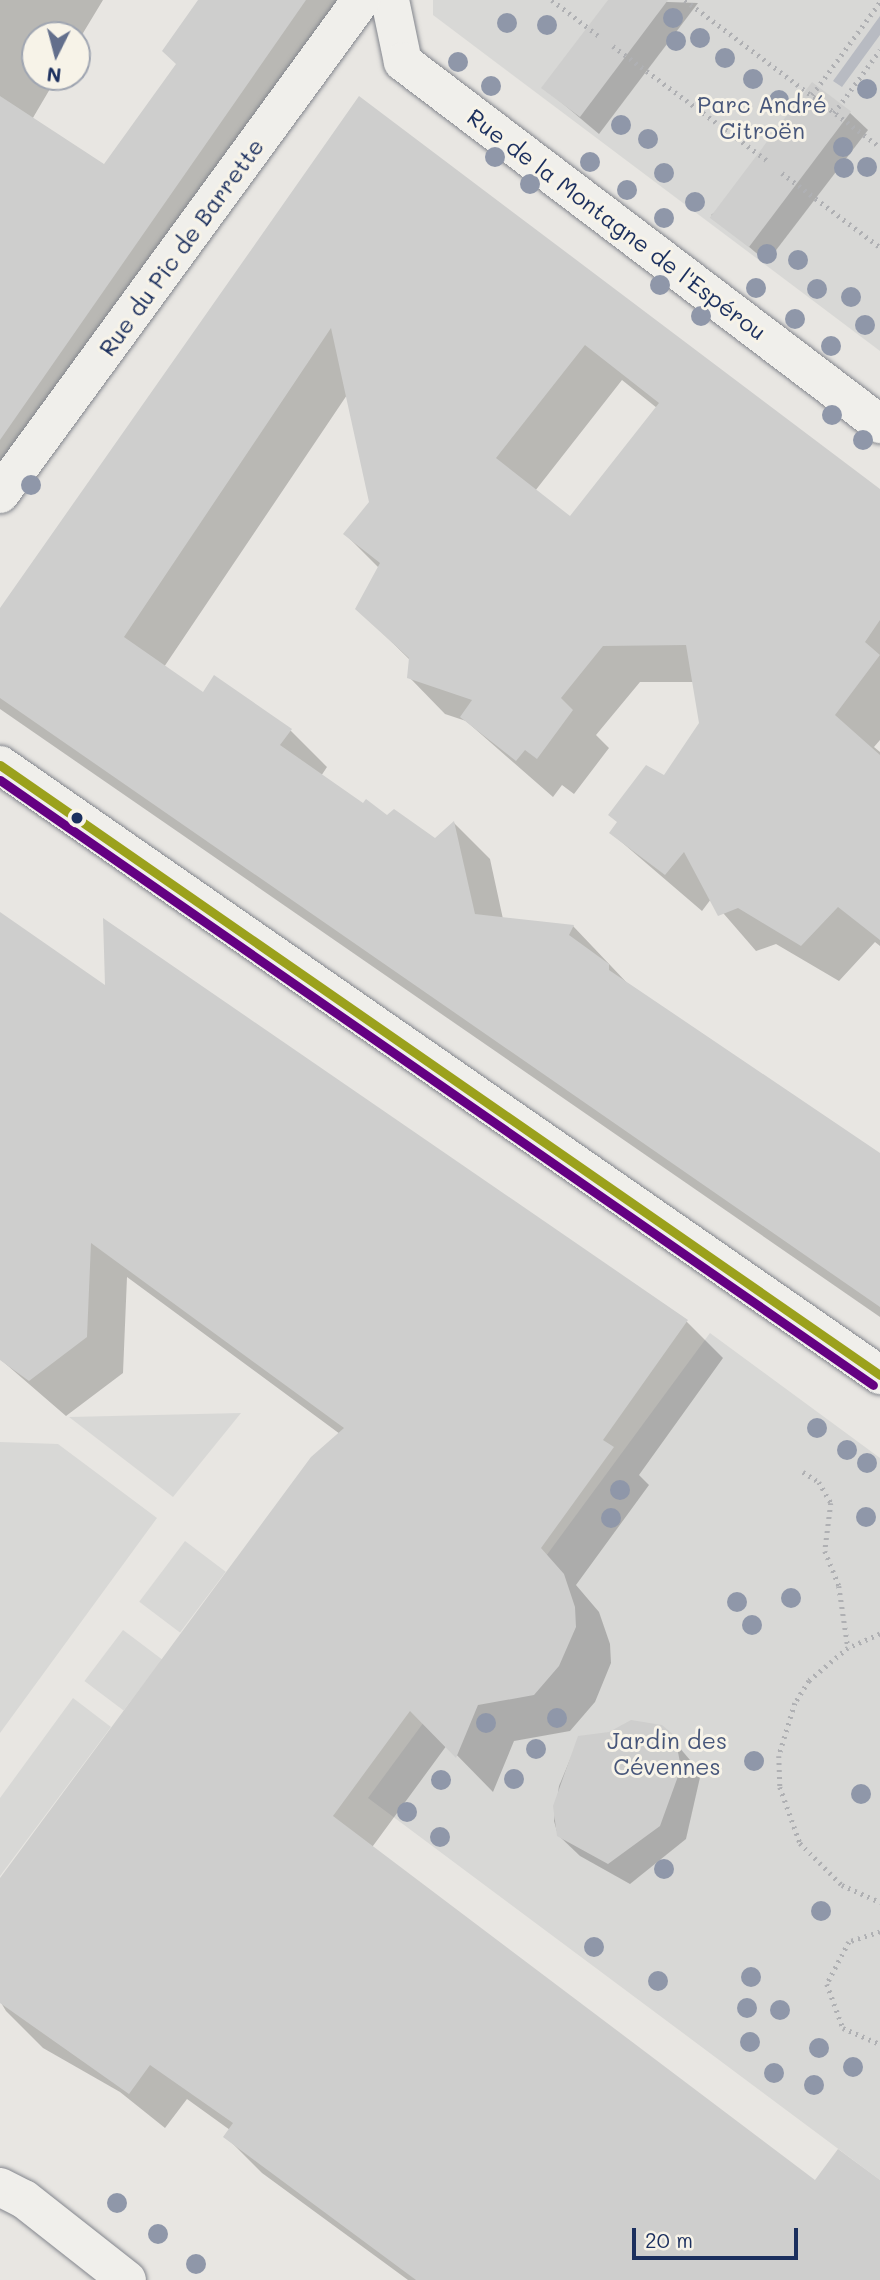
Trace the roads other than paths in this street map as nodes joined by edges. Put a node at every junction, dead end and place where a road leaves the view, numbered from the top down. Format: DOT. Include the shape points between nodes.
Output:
graph roads {
  1 [pos="361,0"];
  2 [pos="390,0"];
  3 [pos="880,424"];
  4 [pos="0,494"];
  5 [pos="0,765"];
  6 [pos="880,1375"];
  7 [pos="0,2187"];
  8 [pos="127,2280"];
  1 -- 4 [label="street, Rue du Pic de Barrette"];
  2 -- 3 [label="street, Rue de la Montagne de l'Espérou" via="404,62"];
  5 -- 6 [label="street"];
  7 -- 8 [label="street"];
}
